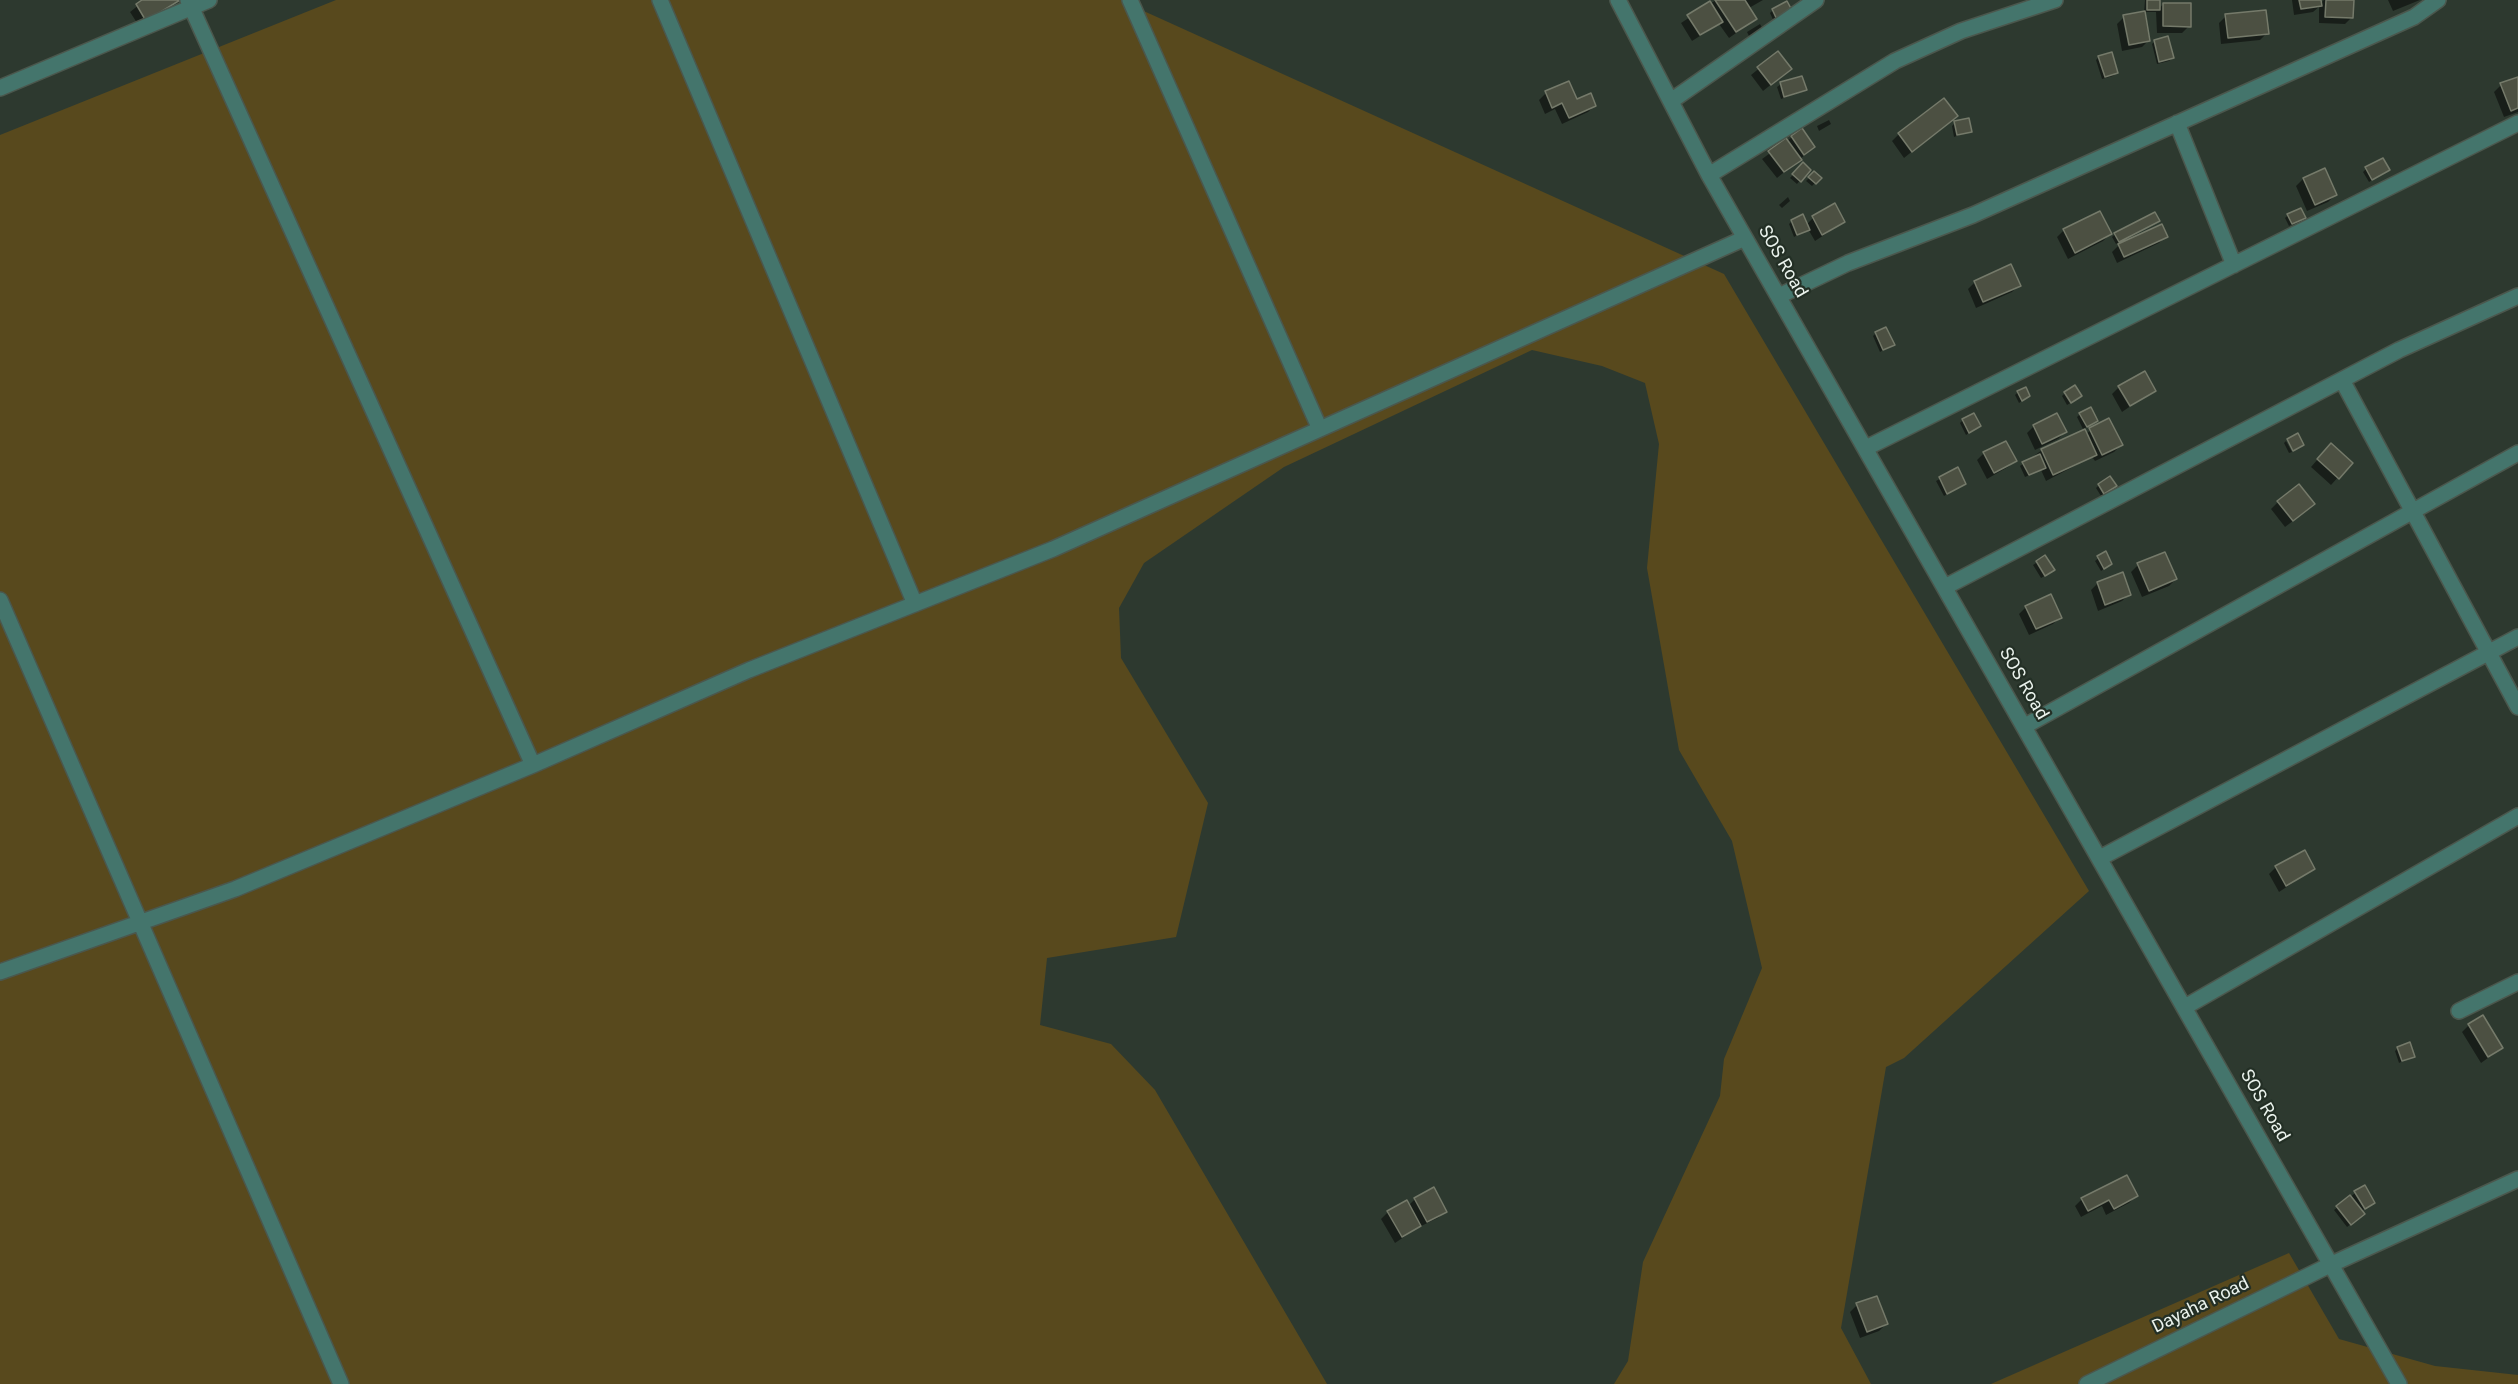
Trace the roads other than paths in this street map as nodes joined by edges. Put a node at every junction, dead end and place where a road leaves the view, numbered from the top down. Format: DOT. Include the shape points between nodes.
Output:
graph roads {
  1 [pos="209,0"];
  2 [pos="660,0"];
  3 [pos="1130,0"];
  4 [pos="1618,0"];
  5 [pos="1816,0"];
  6 [pos="2055,0"];
  7 [pos="2438,0"];
  8 [pos="190,4"];
  9 [pos="0,88"];
  10 [pos="1671,101"];
  11 [pos="2177,123"];
  12 [pos="2518,123"];
  13 [pos="1709,175"];
  14 [pos="1745,238"];
  15 [pos="2234,265"];
  16 [pos="1779,296"];
  17 [pos="2518,296"];
  18 [pos="2342,380"];
  19 [pos="1319,427"];
  20 [pos="1866,448"];
  21 [pos="2518,453"];
  22 [pos="2412,511"];
  23 [pos="1945,587"];
  24 [pos="0,600"];
  25 [pos="915,604"];
  26 [pos="2518,637"];
  27 [pos="2489,653"];
  28 [pos="2518,707"];
  29 [pos="2025,726"];
  30 [pos="533,765"];
  31 [pos="2518,816"];
  32 [pos="2100,858"];
  33 [pos="142,922"];
  34 [pos="0,972"];
  35 [pos="2518,982"];
  36 [pos="2185,1006"];
  37 [pos="2459,1011"];
  38 [pos="2518,1179"];
  39 [pos="2332,1264"];
  40 [pos="341,1384"];
  41 [pos="2087,1384"];
  42 [pos="2399,1384"];
  1 -- 8 [label="street"];
  2 -- 25 [label="street"];
  3 -- 19 [label="street"];
  4 -- 10 [label="street, SOS Road"];
  5 -- 10 [label="street"];
  6 -- 13 [label="street" via="1961,31 1895,61"];
  7 -- 11 [label="street" via="2414,17"];
  8 -- 9 [label="street"];
  8 -- 30 [label="street"];
  10 -- 13 [label="street, SOS Road"];
  11 -- 15 [label="street"];
  11 -- 16 [label="street" via="1973,215 1848,263"];
  12 -- 15 [label="street"];
  13 -- 14 [label="street, SOS Road"];
  14 -- 16 [label="street, SOS Road"];
  14 -- 19 [label="street"];
  15 -- 20 [label="street"];
  16 -- 20 [label="street, SOS Road"];
  17 -- 18 [label="street"];
  18 -- 22 [label="street"];
  18 -- 23 [label="street"];
  19 -- 25 [label="street" via="1053,549"];
  20 -- 23 [label="street, SOS Road"];
  21 -- 22 [label="street"];
  22 -- 27 [label="street"];
  22 -- 29 [label="street"];
  23 -- 29 [label="street, SOS Road"];
  24 -- 33 [label="street"];
  25 -- 30 [label="street" via="749,670"];
  26 -- 27 [label="street"];
  27 -- 28 [label="street"];
  27 -- 32 [label="street"];
  29 -- 32 [label="street, SOS Road"];
  30 -- 33 [label="street" via="236,889"];
  31 -- 36 [label="street"];
  32 -- 36 [label="street, SOS Road"];
  33 -- 34 [label="street"];
  33 -- 40 [label="street"];
  35 -- 37 [label="street"];
  36 -- 39 [label="street, SOS Road"];
  38 -- 39 [label="street, Dayaha Road"];
  39 -- 41 [label="street, Dayaha Road"];
  39 -- 42 [label="street, SOS Road"];
}
